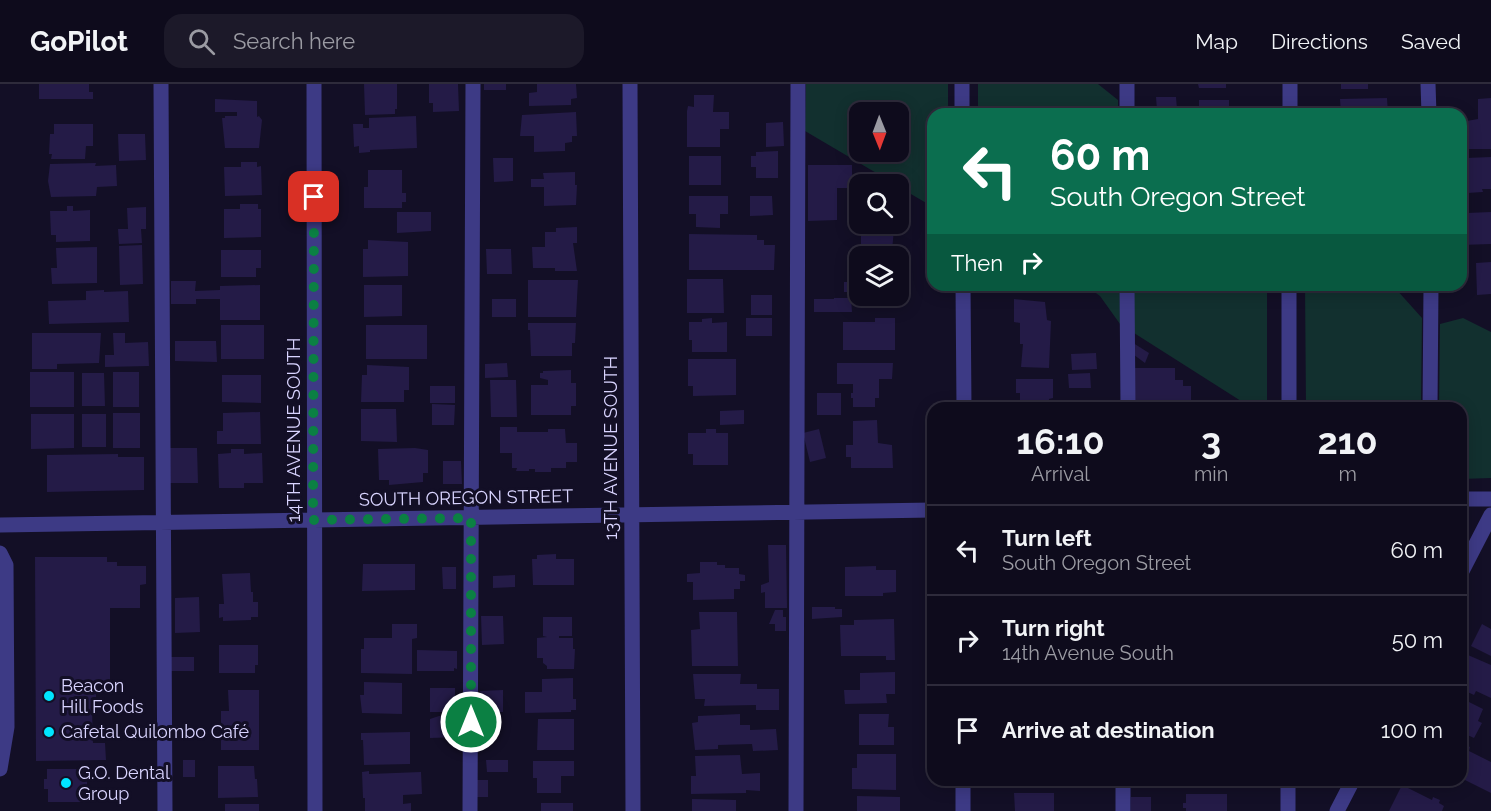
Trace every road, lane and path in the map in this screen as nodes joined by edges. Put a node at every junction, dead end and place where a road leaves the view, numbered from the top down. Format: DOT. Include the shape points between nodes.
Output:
graph roads {
  1 [pos="161,84"];
  2 [pos="314,84"];
  3 [pos="473,84"];
  4 [pos="630,84"];
  5 [pos="798,84"];
  6 [pos="962,84"];
  7 [pos="1127,84"];
  8 [pos="1290,84"];
  9 [pos="1428,84"];
  10 [pos="963,108"];
  11 [pos="1127,108"];
  12 [pos="1290,108"];
  13 [pos="1429,108"];
  14 [pos="963,291"];
  15 [pos="1127,291"];
  16 [pos="1289,291"];
  17 [pos="1431,291"];
  18 [pos="964,402"];
  19 [pos="1128,402"];
  20 [pos="1289,402"];
  21 [pos="1430,402"];
  22 [pos="1467,499"];
  23 [pos="1491,499"];
  24 [pos="927,510"];
  25 [pos="797,513"];
  26 [pos="631,515"];
  27 [pos="1491,515"];
  28 [pos="471,518"];
  29 [pos="313,520"];
  30 [pos="163,522"];
  31 [pos="0,525"];
  32 [pos="0,552"];
  33 [pos="1467,561"];
  34 [pos="0,769"];
  35 [pos="963,786"];
  36 [pos="1124,786"];
  37 [pos="1288,786"];
  38 [pos="1350,786"];
  39 [pos="165,811"];
  40 [pos="315,811"];
  41 [pos="470,811"];
  42 [pos="633,811"];
  43 [pos="796,811"];
  44 [pos="963,811"];
  45 [pos="1124,811"];
  46 [pos="1288,811"];
  47 [pos="1337,811"];
  1 -- 30 [label="street"];
  2 -- 29 [label="street, 14TH AVENUE SOUTH"];
  3 -- 28 [label="street"];
  4 -- 26 [label="street, 13TH AVENUE SOUTH"];
  5 -- 25 [label="street"];
  6 -- 10 [label="street"];
  7 -- 11 [label="street"];
  8 -- 12 [label="street"];
  9 -- 13 [label="street"];
  14 -- 18 [label="street"];
  15 -- 19 [label="street"];
  16 -- 20 [label="street"];
  17 -- 21 [label="street"];
  22 -- 23 [label="street"];
  24 -- 25 [label="street, SOUTH OREGON STREET"];
  25 -- 26 [label="street, SOUTH OREGON STREET"];
  25 -- 43 [label="street"];
  26 -- 28 [label="street, SOUTH OREGON STREET"];
  26 -- 42 [label="street, 13TH AVENUE SOUTH"];
  27 -- 33 [label="street"];
  28 -- 29 [label="street, SOUTH OREGON STREET"];
  28 -- 41 [label="street"];
  29 -- 30 [label="street, SOUTH OREGON STREET"];
  29 -- 40 [label="street, 14TH AVENUE SOUTH"];
  30 -- 31 [label="street, SOUTH OREGON STREET"];
  30 -- 39 [label="street"];
  32 -- 34 [label="street" via="6,566 7,727"];
  35 -- 44 [label="street"];
  36 -- 45 [label="street"];
  37 -- 46 [label="street"];
  38 -- 47 [label="street"];
}
